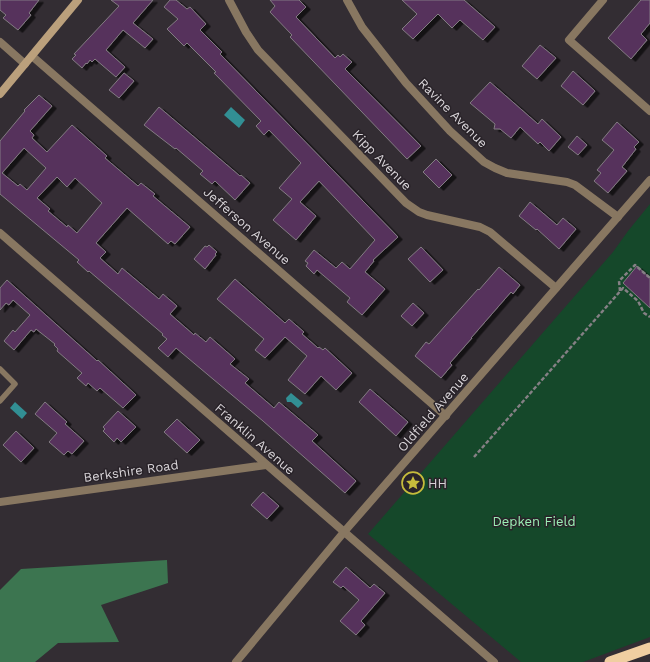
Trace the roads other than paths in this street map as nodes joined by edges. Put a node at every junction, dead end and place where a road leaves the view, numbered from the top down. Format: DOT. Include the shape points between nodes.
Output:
graph roads {
  1 [pos="78,0"];
  2 [pos="229,0"];
  3 [pos="347,0"];
  4 [pos="603,0"];
  5 [pos="0,42"];
  6 [pos="32,56"];
  7 [pos="25,64"];
  8 [pos="0,94"];
  9 [pos="650,111"];
  10 [pos="650,180"];
  11 [pos="618,217"];
  12 [pos="0,233"];
  13 [pos="556,288"];
  14 [pos="0,369"];
  15 [pos="0,401"];
  16 [pos="446,416"];
  17 [pos="266,465"];
  18 [pos="0,502"];
  19 [pos="344,532"];
  20 [pos="650,648"];
  21 [pos="236,662"];
  22 [pos="494,662"];
  23 [pos="610,662"];
  1 -- 6 [label="main road"];
  2 -- 13 [label="street, Kipp Avenue" via="258,50 406,203 427,215 480,227 490,232"];
  3 -- 11 [label="street, Ravine Avenue" via="362,27 406,82 450,131 484,162 507,173 567,182"];
  4 -- 9 [label="street" via="569,40"];
  5 -- 7 [label="street"];
  6 -- 7 [label="main road"];
  6 -- 16 [label="street, Jefferson Avenue"];
  7 -- 8 [label="main road"];
  10 -- 11 [label="street, Oldfield Avenue"];
  11 -- 13 [label="street, Oldfield Avenue"];
  12 -- 17 [label="street, Franklin Avenue"];
  13 -- 16 [label="street, Oldfield Avenue"];
  14 -- 15 [label="lane" via="15,384"];
  16 -- 19 [label="street, Oldfield Avenue"];
  17 -- 18 [label="street, Berkshire Road"];
  17 -- 19 [label="street, Franklin Avenue"];
  19 -- 21 [label="street, Oldfield Avenue"];
  19 -- 22 [label="street, Franklin Avenue"];
  20 -- 23 [label="highway"];
}
